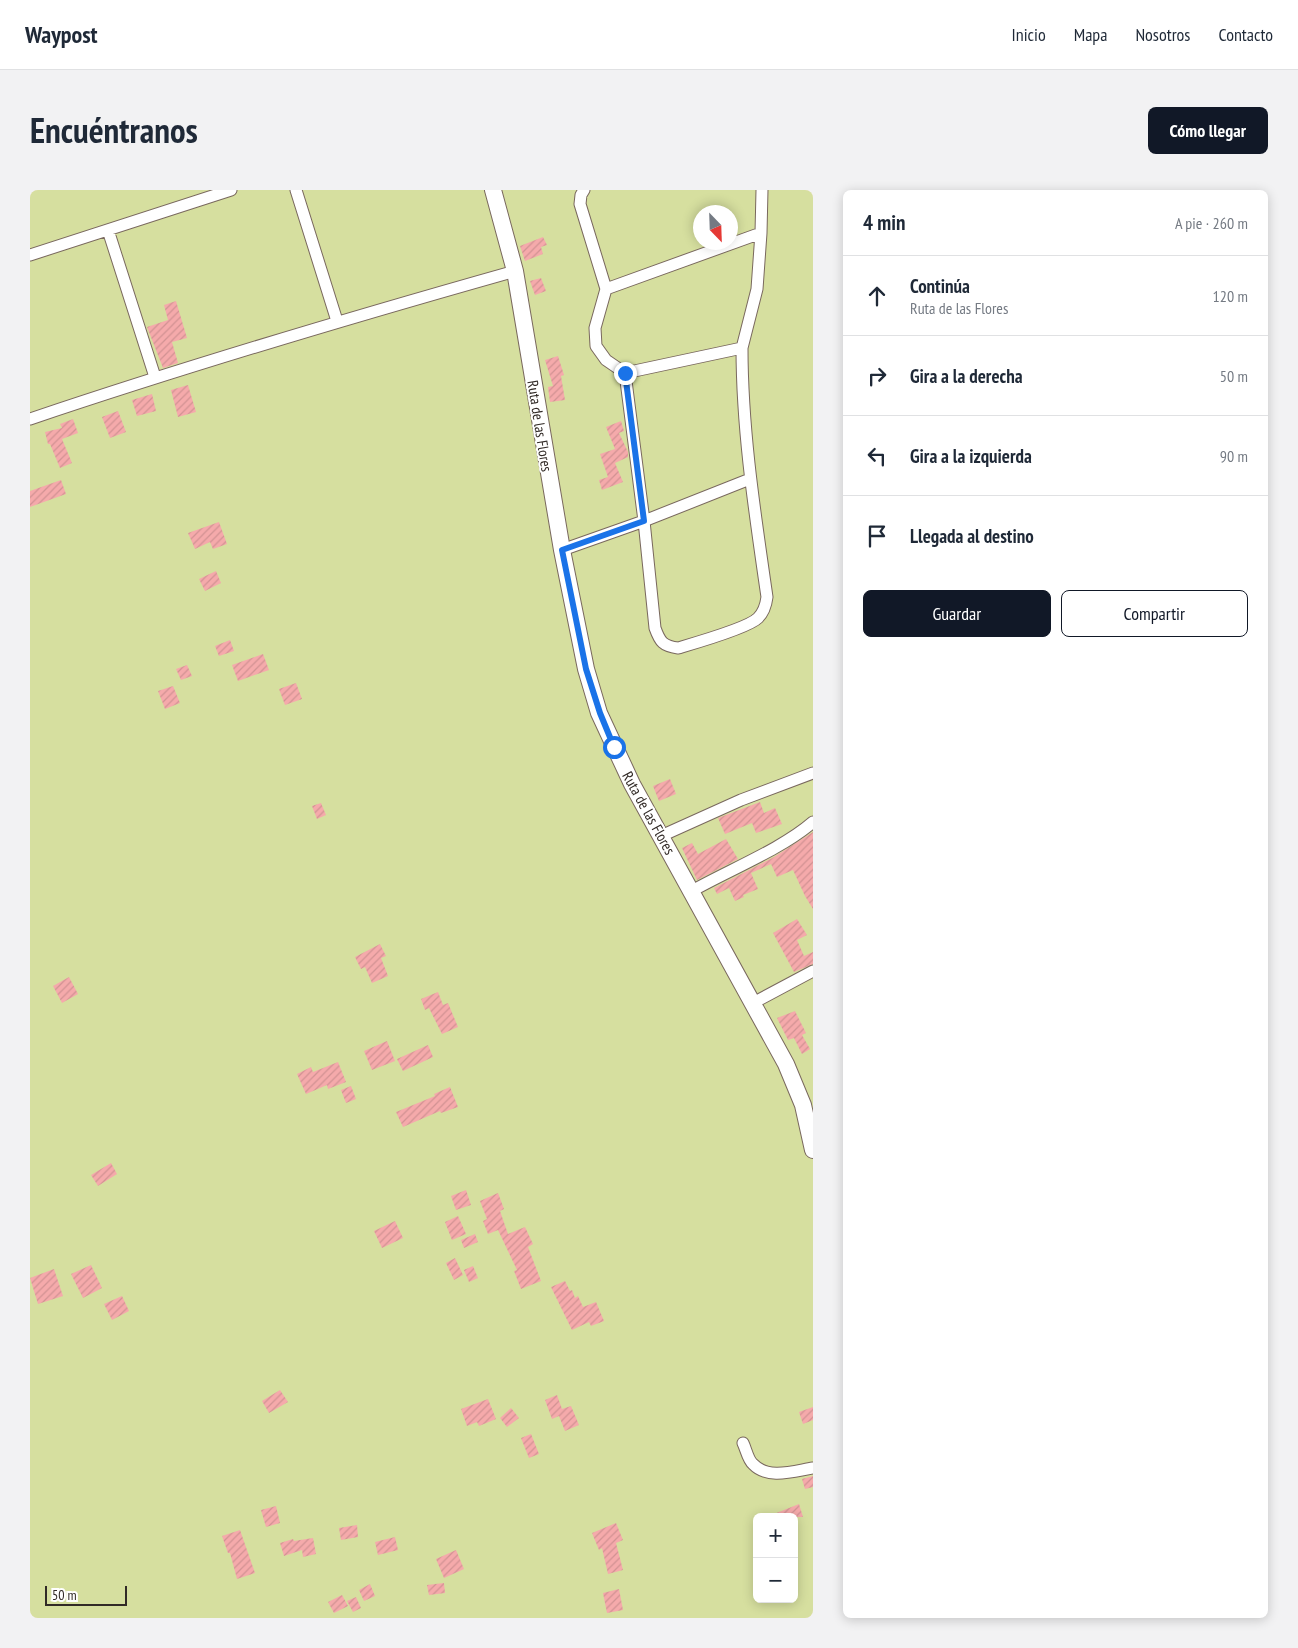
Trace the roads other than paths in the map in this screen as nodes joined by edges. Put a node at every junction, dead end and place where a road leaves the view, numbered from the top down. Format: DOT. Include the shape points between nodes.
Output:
graph roads {
  1 [pos="231,190"];
  2 [pos="296,190"];
  3 [pos="493,190"];
  4 [pos="584,190"];
  5 [pos="762,190"];
  6 [pos="108,230"];
  7 [pos="760,234"];
  8 [pos="30,254"];
  9 [pos="515,271"];
  10 [pos="606,289"];
  11 [pos="337,322"];
  12 [pos="742,348"];
  13 [pos="625,373"];
  14 [pos="155,377"];
  15 [pos="30,419"];
  16 [pos="750,479"];
  17 [pos="644,521"];
  18 [pos="562,550"];
  19 [pos="813,773"];
  20 [pos="813,822"];
  21 [pos="662,836"];
  22 [pos="692,891"];
  23 [pos="813,972"];
  24 [pos="753,1003"];
  25 [pos="813,1150"];
  26 [pos="743,1443"];
  27 [pos="813,1468"];
  1 -- 6 [label="street"];
  2 -- 11 [label="street"];
  3 -- 9 [label="main road, Ruta de las Flores"];
  4 -- 10 [label="street" via="580,204"];
  5 -- 7 [label="street"];
  6 -- 8 [label="street"];
  6 -- 14 [label="street"];
  7 -- 10 [label="street"];
  7 -- 12 [label="street" via="757,289"];
  9 -- 11 [label="street"];
  9 -- 18 [label="main road, Ruta de las Flores"];
  10 -- 13 [label="street" via="595,328 596,346 606,360"];
  11 -- 14 [label="street"];
  12 -- 13 [label="street"];
  12 -- 16 [label="street"];
  13 -- 17 [label="street"];
  14 -- 15 [label="street"];
  16 -- 17 [label="street"];
  16 -- 17 [label="street" via="767,597 758,619 747,625 678,648 667,647 659,639 655,628"];
  17 -- 18 [label="street"];
  18 -- 21 [label="main road, Ruta de las Flores" via="586,669 600,713 632,784"];
  19 -- 21 [label="street" via="741,800"];
  20 -- 22 [label="street"];
  21 -- 22 [label="main road, Ruta de las Flores"];
  22 -- 24 [label="main road, Ruta de las Flores"];
  23 -- 24 [label="street"];
  24 -- 25 [label="main road, Ruta de las Flores" via="786,1064 803,1105"];
  26 -- 27 [label="street" via="753,1464 769,1474"];
}
